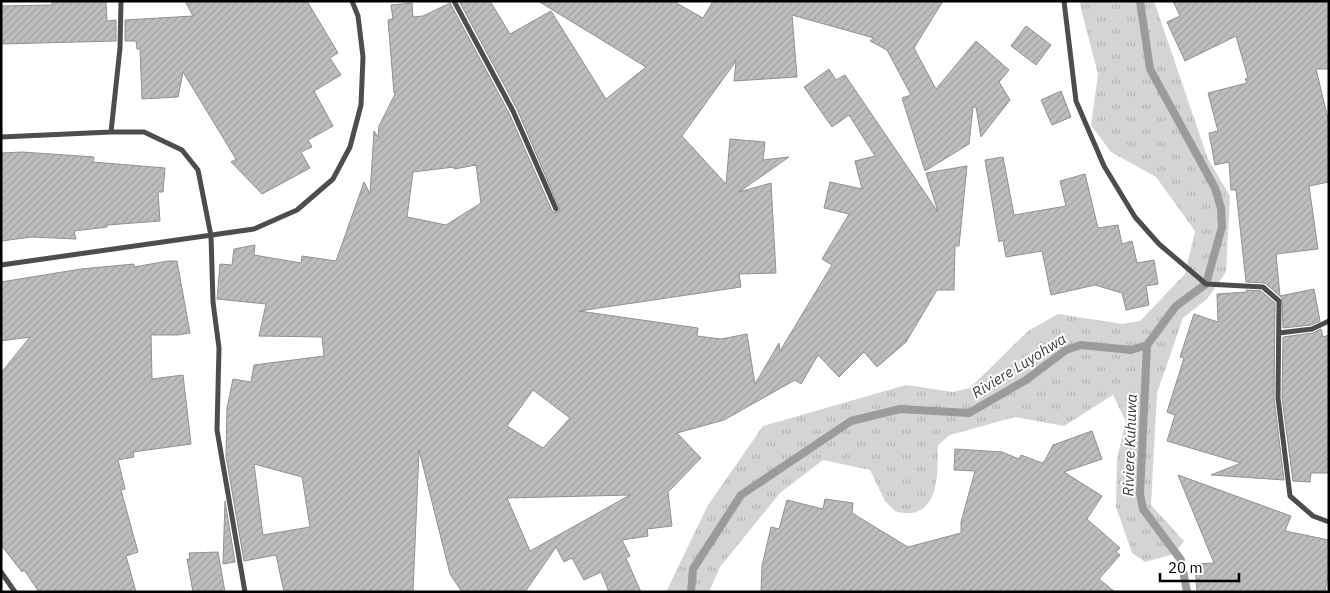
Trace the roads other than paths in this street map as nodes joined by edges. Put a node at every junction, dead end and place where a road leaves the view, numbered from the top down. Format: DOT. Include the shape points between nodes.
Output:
graph roads {
  1 [pos="121,1"];
  2 [pos="352,1"];
  3 [pos="454,1"];
  4 [pos="1064,1"];
  5 [pos="111,132"];
  6 [pos="1,137"];
  7 [pos="556,209"];
  8 [pos="211,236"];
  9 [pos="1,265"];
  10 [pos="1329,321"];
  11 [pos="1279,333"];
  12 [pos="1329,522"];
  13 [pos="1,572"];
  14 [pos="16,592"];
  15 [pos="245,592"];
  1 -- 5 [label="street" via="120,48"];
  2 -- 8 [label="street" via="358,16 363,57 361,105 350,147 333,179 297,210 254,229"];
  3 -- 7 [label="street" via="513,111"];
  4 -- 11 [label="street" via="1076,100 1104,166 1135,217 1159,244 1206,284 1263,287 1279,301"];
  5 -- 6 [label="street"];
  5 -- 8 [label="street" via="144,132 182,150 198,170"];
  8 -- 9 [label="street"];
  8 -- 15 [label="street" via="213,302 220,348 217,430"];
  10 -- 11 [label="street" via="1312,329"];
  11 -- 12 [label="street" via="1278,398 1290,496 1313,516"];
  13 -- 14 [label="street"];
}
